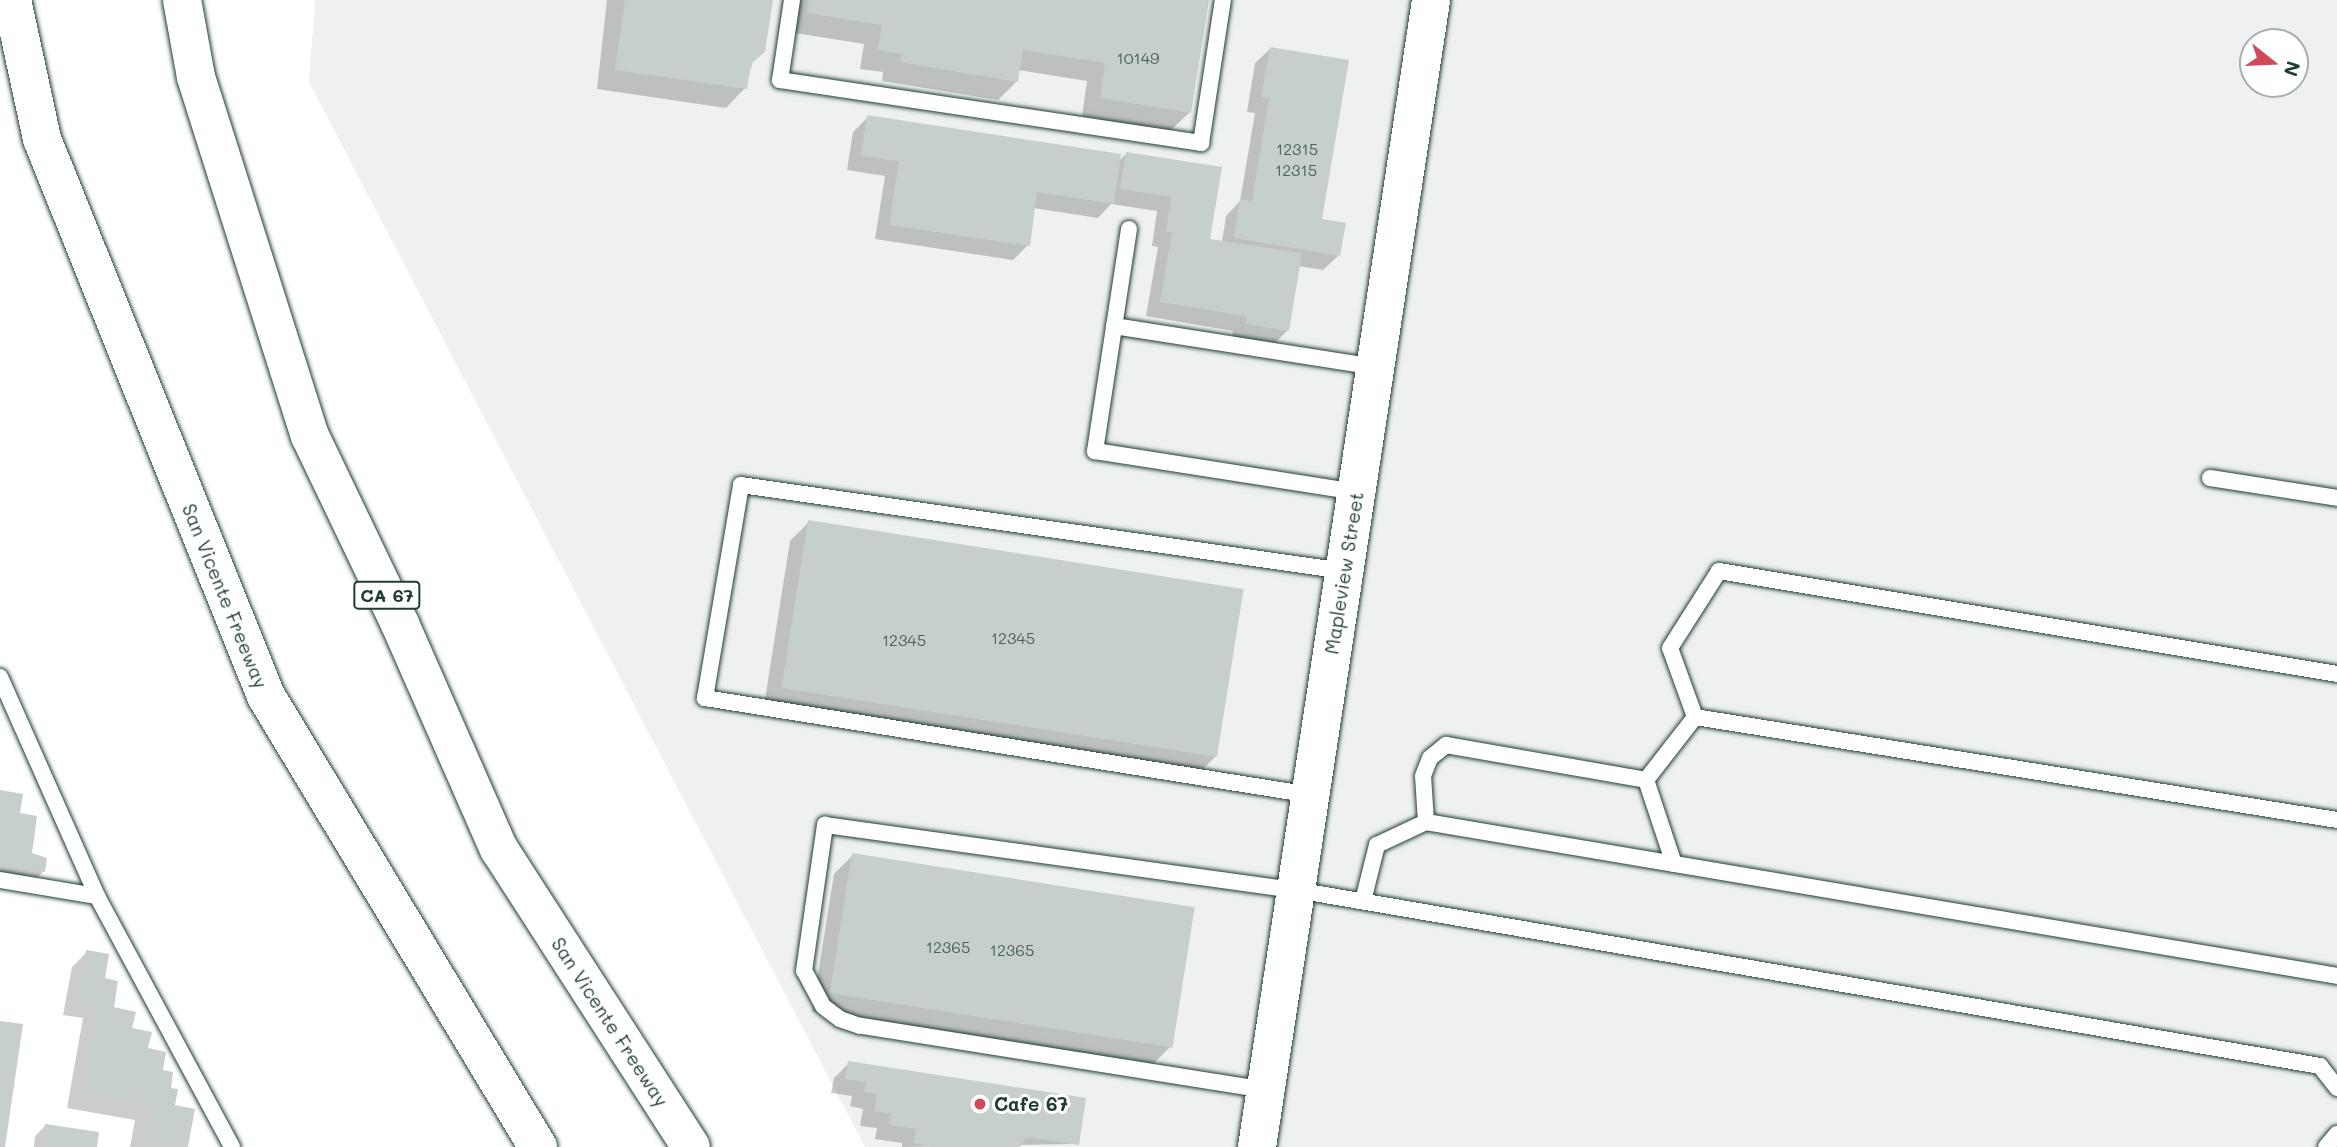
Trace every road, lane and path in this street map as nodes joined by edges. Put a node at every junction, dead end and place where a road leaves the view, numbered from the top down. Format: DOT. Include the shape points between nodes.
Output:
graph roads {
  1 [pos="12,0"];
  2 [pos="182,0"];
  3 [pos="792,0"];
  4 [pos="1223,0"];
  5 [pos="1431,0"];
  6 [pos="1129,229"];
  7 [pos="1114,326"];
  8 [pos="1376,367"];
  9 [pos="2210,478"];
  10 [pos="1356,492"];
  11 [pos="2337,498"];
  12 [pos="1344,571"];
  13 [pos="2337,674"];
  14 [pos="0,677"];
  15 [pos="1695,716"];
  16 [pos="1646,780"];
  17 [pos="1311,795"];
  18 [pos="2337,820"];
  19 [pos="1426,822"];
  20 [pos="1674,864"];
  21 [pos="0,880"];
  22 [pos="1296,890"];
  23 [pos="97,896"];
  24 [pos="1363,901"];
  25 [pos="2337,976"];
  26 [pos="2337,1088"];
  27 [pos="1266,1090"];
  28 [pos="2337,1134"];
  29 [pos="232,1147"];
  30 [pos="538,1147"];
  31 [pos="691,1147"];
  32 [pos="1257,1147"];
  33 [pos="2326,1147"];
  1 -- 30 [label="main road, San Vicente Freeway" via="42,139 266,696"];
  2 -- 31 [label="main road, San Vicente Freeway / CA 67" via="196,77 310,436 400,624 499,849"];
  3 -- 4 [label="lane" via="780,80 1201,143"];
  5 -- 8 [label="main road, Mapleview Street"];
  6 -- 7 [label="lane"];
  7 -- 8 [label="lane"];
  7 -- 10 [label="lane" via="1095,451"];
  8 -- 10 [label="main road, Mapleview Street"];
  9 -- 11 [label="lane"];
  10 -- 12 [label="main road, Mapleview Street"];
  12 -- 17 [label="main road, Mapleview Street"];
  12 -- 17 [label="lane" via="741,485 705,698"];
  13 -- 15 [label="lane" via="1719,571 1670,648"];
  14 -- 23 [label="lane"];
  15 -- 16 [label="lane"];
  15 -- 18 [label="lane"];
  16 -- 19 [label="lane" via="1446,745 1430,758 1423,776"];
  16 -- 20 [label="lane"];
  17 -- 22 [label="main road, Mapleview Street"];
  19 -- 20 [label="lane"];
  19 -- 24 [label="lane" via="1377,845"];
  20 -- 25 [label="lane"];
  21 -- 23 [label="lane"];
  22 -- 24 [label="lane"];
  22 -- 27 [label="main road, Mapleview Street"];
  22 -- 27 [label="lane" via="825,825 804,971 823,1006 840,1020 860,1027"];
  23 -- 29 [label="lane"];
  24 -- 26 [label="lane" via="2320,1066"];
  27 -- 32 [label="main road, Mapleview Street"];
  28 -- 33 [label="lane"];
}
